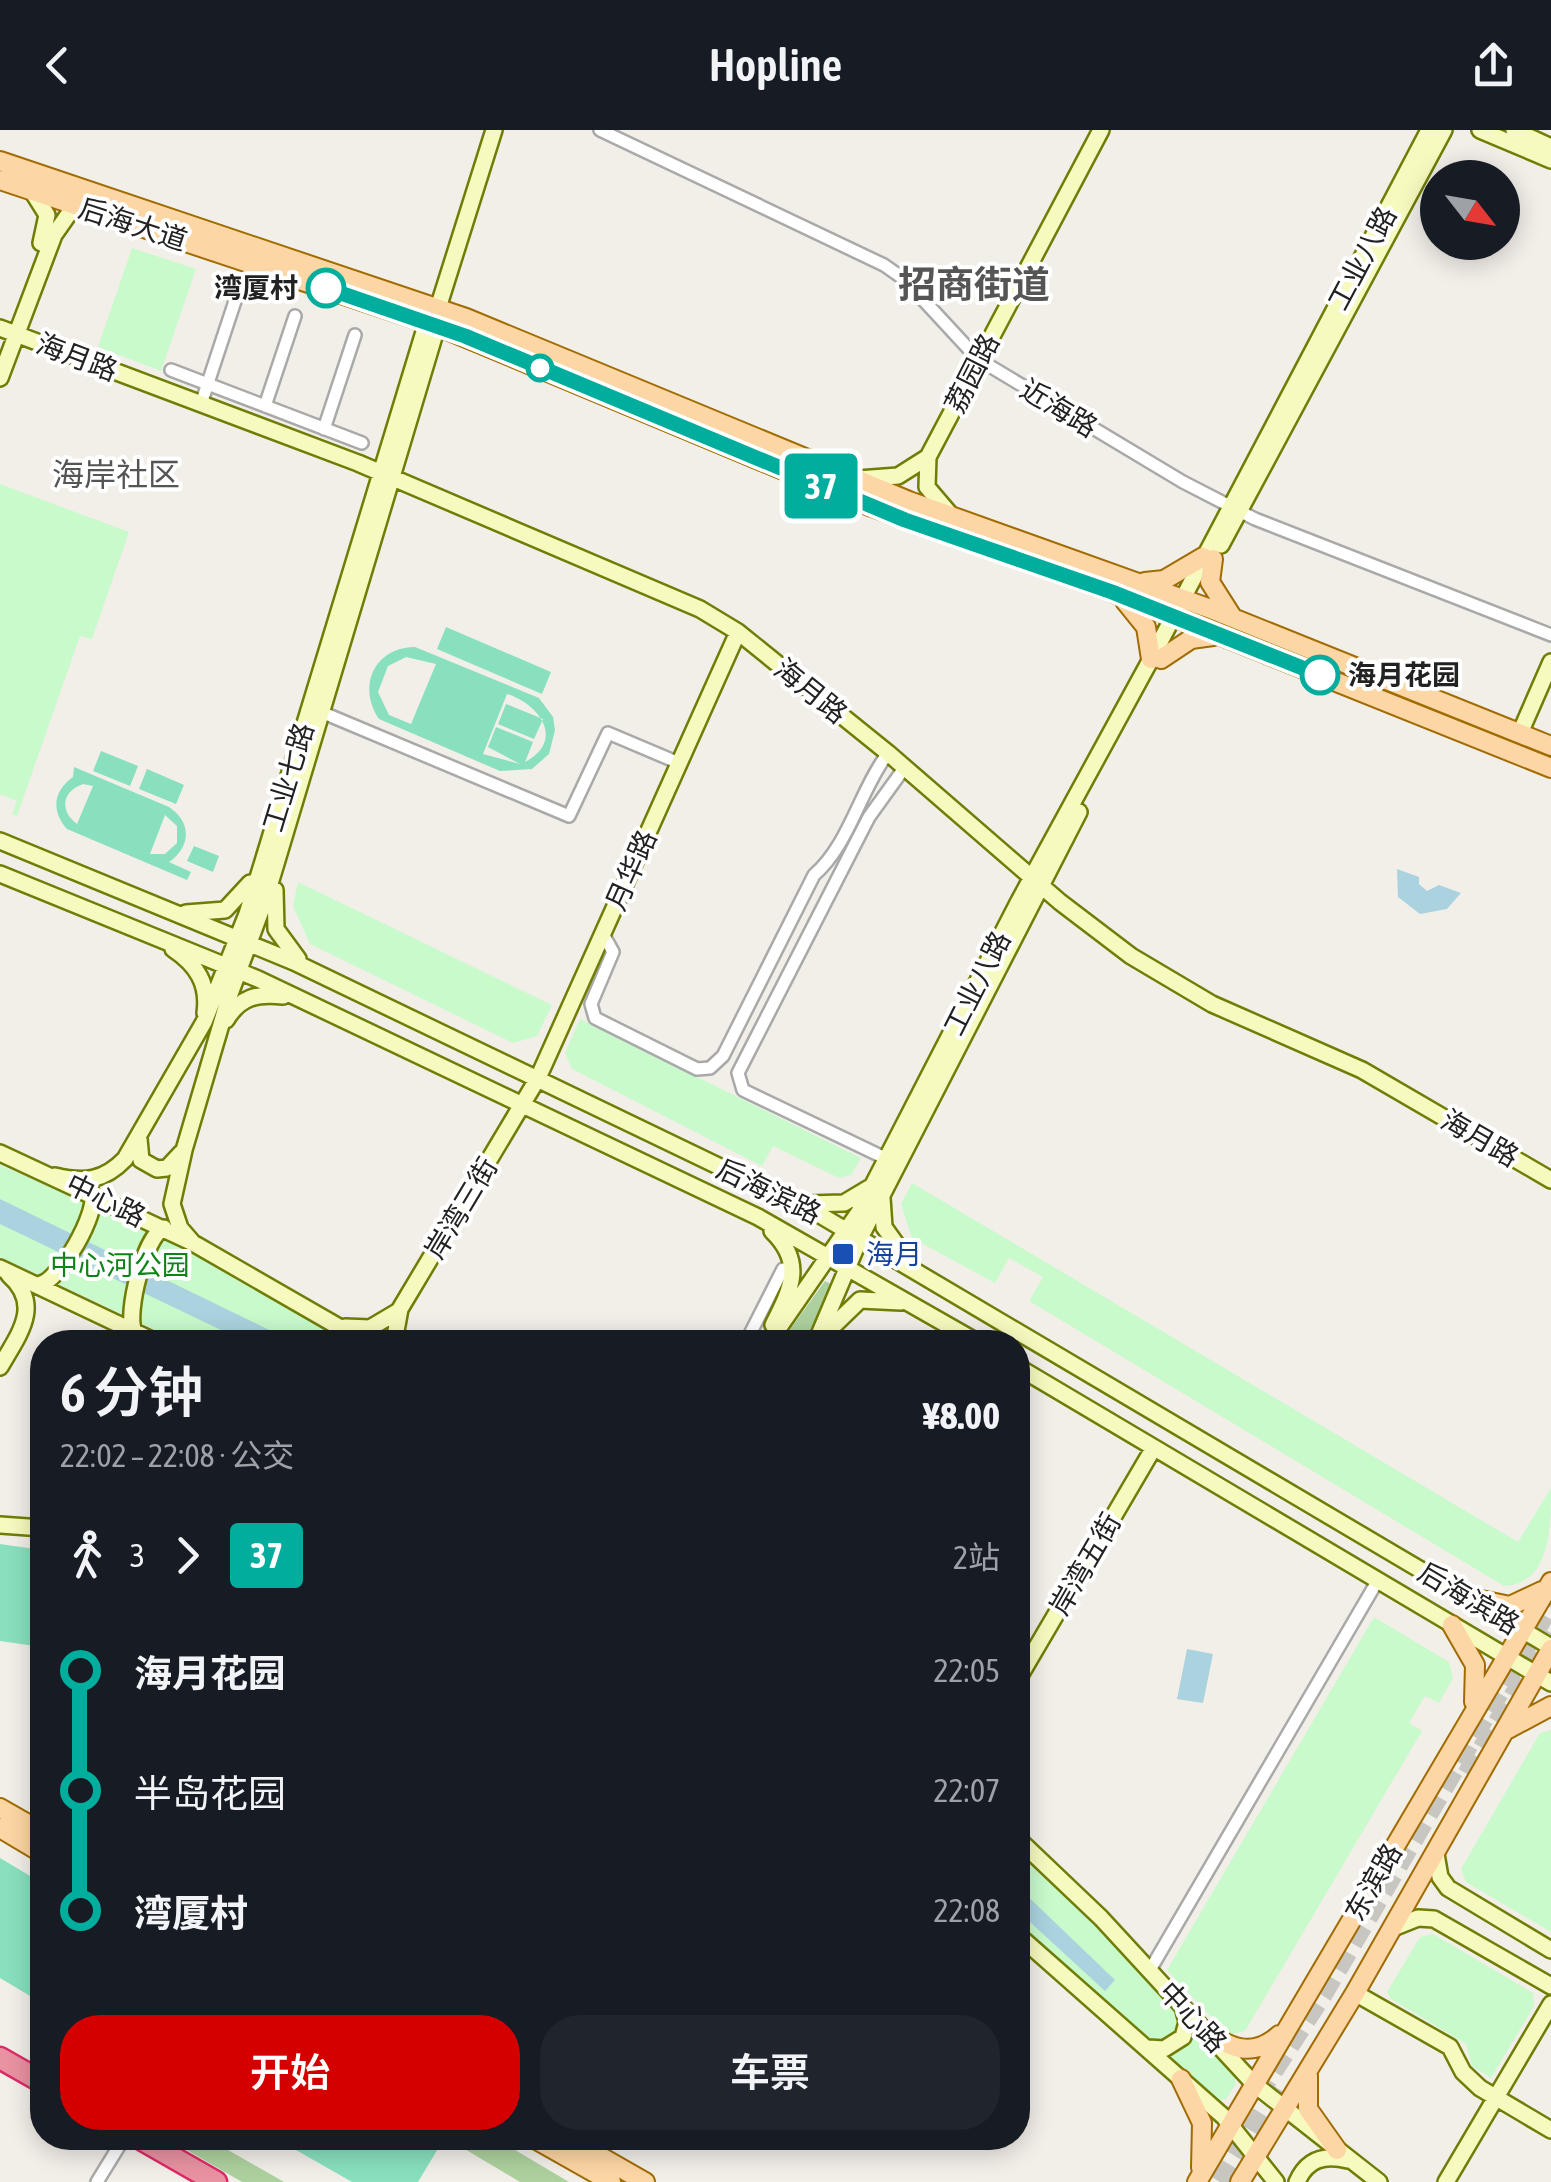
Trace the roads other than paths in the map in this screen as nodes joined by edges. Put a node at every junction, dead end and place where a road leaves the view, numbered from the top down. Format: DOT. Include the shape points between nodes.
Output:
graph roads {
  1 [pos="494,130"];
  2 [pos="600,130"];
  3 [pos="1101,130"];
  4 [pos="1430,130"];
  5 [pos="1444,130"];
  6 [pos="1480,130"];
  7 [pos="1514,130"];
  8 [pos="1551,147"];
  9 [pos="1551,160"];
  10 [pos="0,161"];
  11 [pos="0,180"];
  12 [pos="32,191"];
  13 [pos="75,205"];
  14 [pos="236,298"];
  15 [pos="295,316"];
  16 [pos="435,319"];
  17 [pos="8,331"];
  18 [pos="354,336"];
  19 [pos="0,349"];
  20 [pos="978,359"];
  21 [pos="171,370"];
  22 [pos="0,378"];
  23 [pos="207,384"];
  24 [pos="200,404"];
  25 [pos="265,406"];
  26 [pos="324,429"];
  27 [pos="362,444"];
  28 [pos="928,457"];
  29 [pos="387,475"];
  30 [pos="855,479"];
  31 [pos="1234,508"];
  32 [pos="952,516"];
  33 [pos="1208,558"];
  34 [pos="1134,581"];
  35 [pos="1112,592"];
  36 [pos="1186,600"];
  37 [pos="1178,618"];
  38 [pos="1239,621"];
  39 [pos="738,632"];
  40 [pos="1551,635"];
  41 [pos="1232,640"];
  42 [pos="1156,659"];
  43 [pos="1551,662"];
  44 [pos="316,710"];
  45 [pos="1520,733"];
  46 [pos="1551,746"];
  47 [pos="888,753"];
  48 [pos="679,763"];
  49 [pos="905,767"];
  50 [pos="1551,768"];
  51 [pos="0,841"];
  52 [pos="272,856"];
  53 [pos="0,874"];
  54 [pos="1036,881"];
  55 [pos="127,893"];
  56 [pos="168,910"];
  57 [pos="115,920"];
  58 [pos="148,934"];
  59 [pos="602,934"];
  60 [pos="244,940"];
  61 [pos="233,968"];
  62 [pos="318,973"];
  63 [pos="306,1002"];
  64 [pos="204,1022"];
  65 [pos="213,1046"];
  66 [pos="538,1078"];
  67 [pos="523,1106"];
  68 [pos="140,1135"];
  69 [pos="184,1150"];
  70 [pos="0,1153"];
  71 [pos="887,1159"];
  72 [pos="56,1176"];
  73 [pos="878,1178"];
  74 [pos="1551,1180"];
  75 [pos="92,1193"];
  76 [pos="882,1194"];
  77 [pos="795,1202"];
  78 [pos="758,1217"];
  79 [pos="158,1233"];
  80 [pos="853,1234"];
  81 [pos="194,1244"];
  82 [pos="831,1256"];
  83 [pos="847,1266"];
  84 [pos="1,1269"];
  85 [pos="784,1270"];
  86 [pos="915,1270"];
  87 [pos="41,1284"];
  88 [pos="915,1305"];
  89 [pos="400,1309"];
  90 [pos="338,1325"];
  91 [pos="130,1330"];
  92 [pos="134,1330"];
  93 [pos="346,1330"];
  94 [pos="396,1330"];
  95 [pos="752,1330"];
  96 [pos="772,1330"];
  97 [pos="776,1330"];
  98 [pos="823,1330"];
  99 [pos="828,1330"];
  100 [pos="957,1330"];
  101 [pos="1017,1330"];
  102 [pos="1030,1338"];
  103 [pos="0,1367"];
  104 [pos="1030,1374"];
  105 [pos="1153,1448"];
  106 [pos="0,1525"];
  107 [pos="30,1527"];
  108 [pos="1379,1544"];
  109 [pos="1378,1580"];
  110 [pos="1550,1583"];
  111 [pos="1471,1598"];
  112 [pos="1452,1625"];
  113 [pos="1522,1630"];
  114 [pos="1551,1648"];
  115 [pos="1506,1656"];
  116 [pos="1030,1658"];
  117 [pos="1544,1678"];
  118 [pos="1551,1706"];
  119 [pos="1472,1712"];
  120 [pos="1503,1732"];
  121 [pos="0,1808"];
  122 [pos="30,1825"];
  123 [pos="0,1828"];
  124 [pos="30,1846"];
  125 [pos="1030,1851"];
  126 [pos="1436,1854"];
  127 [pos="1467,1900"];
  128 [pos="1451,1927"];
  129 [pos="1393,1928"];
  130 [pos="1030,1945"];
  131 [pos="1551,1950"];
  132 [pos="1150,1970"];
  133 [pos="1551,1986"];
  134 [pos="1356,1992"];
  135 [pos="1551,2004"];
  136 [pos="1183,2007"];
  137 [pos="1287,2028"];
  138 [pos="1204,2030"];
  139 [pos="1148,2048"];
  140 [pos="0,2058"];
  141 [pos="1313,2062"];
  142 [pos="30,2075"];
  143 [pos="1181,2079"];
  144 [pos="1254,2084"];
  145 [pos="1496,2098"];
  146 [pos="1284,2109"];
  147 [pos="1230,2125"];
  148 [pos="1551,2130"];
  149 [pos="117,2150"];
  150 [pos="160,2150"];
  151 [pos="556,2150"];
  152 [pos="579,2150"];
  153 [pos="1344,2155"];
  154 [pos="1255,2157"];
  155 [pos="603,2175"];
  156 [pos="1197,2181"];
  157 [pos="98,2182"];
  158 [pos="216,2182"];
  159 [pos="645,2182"];
  160 [pos="1240,2182"];
  161 [pos="1276,2182"];
  162 [pos="1298,2182"];
  163 [pos="1379,2182"];
  164 [pos="1446,2182"];
  1 -- 16 [label="main road, 工业七路"];
  2 -- 20 [label="street, 近海路" via="884,265"];
  3 -- 20 [label="main road, 荔园路"];
  4 -- 31 [label="main road, 工业八路"];
  5 -- 31 [label="main road, 工业八路"];
  6 -- 9 [label="main road"];
  7 -- 8 [label="main road"];
  10 -- 16 [label="main road, 后海大道"];
  11 -- 12 [label="main road, 后海大道"];
  12 -- 13 [label="main road, 后海大道"];
  12 -- 17 [label="main road" via="45,207 47,225"];
  13 -- 16 [label="main road, 后海大道"];
  13 -- 17 [label="main road"];
  14 -- 23 [label="street"];
  15 -- 25 [label="street"];
  16 -- 29 [label="main road, 工业七路"];
  16 -- 30 [label="main road, 后海大道"];
  16 -- 35 [label="main road, 后海大道" via="884,512"];
  17 -- 19 [label="main road"];
  17 -- 22 [label="main road"];
  17 -- 24 [label="main road, 海月路"];
  18 -- 26 [label="street"];
  20 -- 28 [label="main road, 荔园路"];
  20 -- 31 [label="street, 近海路"];
  21 -- 23 [label="street"];
  23 -- 24 [label="street"];
  23 -- 25 [label="street"];
  24 -- 29 [label="main road, 海月路"];
  25 -- 26 [label="street"];
  26 -- 27 [label="street"];
  28 -- 30 [label="main road" via="898,476"];
  28 -- 32 [label="main road" via="927,487"];
  29 -- 39 [label="main road, 海月路" via="662,590"];
  29 -- 44 [label="main road, 工业七路"];
  30 -- 32 [label="main road, 后海大道"];
  31 -- 33 [label="main road, 工业八路"];
  31 -- 40 [label="street, 近海路"];
  32 -- 34 [label="main road, 后海大道"];
  33 -- 34 [label="main road" via="1164,580"];
  33 -- 36 [label="main road, 工业八路"];
  33 -- 38 [label="main road" via="1212,587"];
  34 -- 36 [label="main road, 后海大道"];
  35 -- 37 [label="main road, 后海大道"];
  35 -- 42 [label="main road" via="1140,616"];
  36 -- 37 [label="main road, 工业八路"];
  36 -- 38 [label="main road, 后海大道"];
  37 -- 41 [label="main road, 后海大道"];
  37 -- 42 [label="main road, 工业八路"];
  38 -- 45 [label="main road, 后海大道"];
  39 -- 47 [label="main road, 海月路"];
  39 -- 48 [label="main road, 月华路"];
  41 -- 42 [label="main road" via="1197,636"];
  41 -- 50 [label="main road, 后海大道"];
  42 -- 54 [label="main road, 工业八路"];
  43 -- 45 [label="main road"];
  44 -- 48 [label="street" via="569,816 608,733"];
  44 -- 52 [label="main road, 工业七路"];
  45 -- 46 [label="main road, 后海大道"];
  47 -- 49 [label="main road, 海月路"];
  47 -- 59 [label="street" via="829,862 814,875 714,1066 697,1069 595,1018 591,1004 612,952"];
  48 -- 59 [label="main road, 月华路"];
  49 -- 54 [label="main road, 海月路"];
  49 -- 71 [label="street" via="869,818 738,1074 743,1090"];
  51 -- 55 [label="main road, 后海滨路"];
  52 -- 56 [label="main road" via="226,910"];
  52 -- 60 [label="main road, 工业七路"];
  52 -- 62 [label="main road" via="276,929 288,949"];
  53 -- 57 [label="main road, 后海滨路"];
  54 -- 71 [label="main road, 工业八路"];
  54 -- 74 [label="main road, 海月路" via="1167,979 1362,1070"];
  54 -- 76 [label="main road, 工业八路"];
  55 -- 56 [label="main road, 后海滨路"];
  55 -- 57 [label="main road" via="130,910"];
  56 -- 60 [label="main road, 后海滨路"];
  57 -- 58 [label="main road, 后海滨路"];
  58 -- 61 [label="main road, 后海滨路"];
  58 -- 64 [label="main road" via="199,972"];
  59 -- 66 [label="main road, 月华路"];
  60 -- 61 [label="main road, 工业七路"];
  60 -- 62 [label="main road, 后海滨路"];
  61 -- 63 [label="main road, 后海滨路"];
  61 -- 64 [label="main road, 工业七路"];
  61 -- 65 [label="main road, 工业七路"];
  62 -- 66 [label="main road, 后海滨路"];
  63 -- 65 [label="main road" via="252,996 230,1013"];
  63 -- 67 [label="main road, 后海滨路"];
  64 -- 68 [label="main road, 工业七路"];
  65 -- 69 [label="main road, 工业七路"];
  66 -- 67 [label="main road, 月华路"];
  66 -- 77 [label="main road, 后海滨路"];
  67 -- 78 [label="main road, 后海滨路"];
  67 -- 89 [label="main road, 岸湾三街"];
  68 -- 69 [label="main road" via="141,1160 158,1169 175,1163"];
  68 -- 72 [label="main road, 工业七路" via="108,1174 87,1181"];
  69 -- 81 [label="main road, 工业七路" via="172,1204"];
  70 -- 72 [label="main road, 中心路"];
  71 -- 73 [label="main road, 工业八路"];
  72 -- 75 [label="main road, 中心路"];
  73 -- 77 [label="main road" via="844,1203"];
  73 -- 80 [label="main road, 工业八路"];
  75 -- 79 [label="main road, 中心路"];
  75 -- 87 [label="main road" via="92,1213 56,1275"];
  76 -- 80 [label="main road, 工业八路"];
  76 -- 86 [label="main road" via="884,1228"];
  77 -- 80 [label="main road, 后海滨路"];
  78 -- 82 [label="main road, 后海滨路"];
  78 -- 96 [label="main road" via="785,1245 795,1267"];
  79 -- 81 [label="main road, 中心路"];
  79 -- 92 [label="main road" via="130,1312"];
  80 -- 82 [label="main road, 工业八路"];
  80 -- 83 [label="main road, 工业八路"];
  80 -- 86 [label="main road, 后海滨路"];
  81 -- 90 [label="main road, 中心路"];
  82 -- 83 [label="main road, 后海滨路"];
  82 -- 97 [label="main road, 工业八路"];
  83 -- 88 [label="main road, 后海滨路"];
  83 -- 98 [label="main road, 工业八路"];
  84 -- 87 [label="main road"];
  84 -- 103 [label="main road" via="24,1290 28,1306"];
  85 -- 95 [label="street"];
  86 -- 101 [label="main road, 后海滨路"];
  87 -- 91 [label="main road"];
  88 -- 99 [label="main road" via="860,1300"];
  88 -- 100 [label="main road, 后海滨路"];
  89 -- 90 [label="main road" via="370,1328"];
  89 -- 94 [label="main road"];
  90 -- 93 [label="main road, 中心路"];
  102 -- 108 [label="main road, 后海滨路"];
  104 -- 105 [label="main road, 后海滨路"];
  105 -- 109 [label="main road, 后海滨路"];
  105 -- 116 [label="main road, 岸湾五街"];
  106 -- 107 [label="main road"];
  108 -- 109 [label="main road" via="1386,1562"];
  108 -- 111 [label="main road, 后海滨路"];
  109 -- 112 [label="main road, 后海滨路"];
  109 -- 132 [label="street"];
  110 -- 111 [label="main road" via="1510,1606"];
  110 -- 113 [label="main road, 东滨路"];
  111 -- 113 [label="main road, 后海滨路"];
  112 -- 115 [label="main road, 后海滨路"];
  112 -- 119 [label="main road" via="1475,1665"];
  113 -- 114 [label="main road, 后海滨路"];
  113 -- 115 [label="main road, 东滨路"];
  114 -- 117 [label="main road, 东滨路"];
  115 -- 117 [label="main road, 后海滨路"];
  115 -- 119 [label="main road, 东滨路"];
  117 -- 120 [label="main road, 东滨路"];
  118 -- 120 [label="main road"];
  119 -- 137 [label="main road, 东滨路"];
  120 -- 126 [label="main road, 东滨路"];
  121 -- 122 [label="main road"];
  123 -- 124 [label="main road"];
  125 -- 132 [label="main road, 中心路"];
  126 -- 127 [label="main road" via="1443,1883"];
  126 -- 129 [label="main road, 东滨路"];
  127 -- 128 [label="main road" via="1451,1908"];
  127 -- 131 [label="main road"];
  128 -- 129 [label="main road" via="1426,1918"];
  128 -- 133 [label="main road"];
  129 -- 134 [label="main road, 东滨路"];
  130 -- 139 [label="main road, 中心路"];
  132 -- 136 [label="main road, 中心路"];
  134 -- 141 [label="main road, 东滨路"];
  134 -- 145 [label="main road" via="1450,2047 1468,2078"];
  135 -- 145 [label="main road"];
  136 -- 138 [label="main road, 中心路"];
  136 -- 139 [label="main road" via="1187,2022 1178,2043"];
  137 -- 138 [label="main road" via="1246,2050"];
  137 -- 144 [label="main road, 东滨路"];
  138 -- 144 [label="main road, 中心路"];
  139 -- 143 [label="main road, 中心路"];
  140 -- 142 [label="highway"];
  141 -- 146 [label="main road, 东滨路"];
  141 -- 153 [label="main road" via="1308,2109"];
  143 -- 147 [label="main road, 中心路"];
  143 -- 156 [label="main road" via="1202,2123"];
  144 -- 146 [label="main road, 中心路"];
  144 -- 147 [label="main road, 东滨路"];
  145 -- 148 [label="main road"];
  145 -- 164 [label="main road"];
  146 -- 153 [label="main road, 中心路"];
  146 -- 154 [label="main road, 东滨路"];
  147 -- 154 [label="main road, 中心路"];
  147 -- 156 [label="main road, 东滨路"];
  149 -- 157 [label="street"];
  150 -- 158 [label="highway"];
  151 -- 155 [label="main road"];
  152 -- 155 [label="main road"];
  153 -- 162 [label="main road" via="1319,2158"];
  153 -- 163 [label="main road, 中心路"];
  154 -- 160 [label="main road, 东滨路"];
  154 -- 161 [label="main road, 中心路"];
  155 -- 159 [label="main road"];
}
